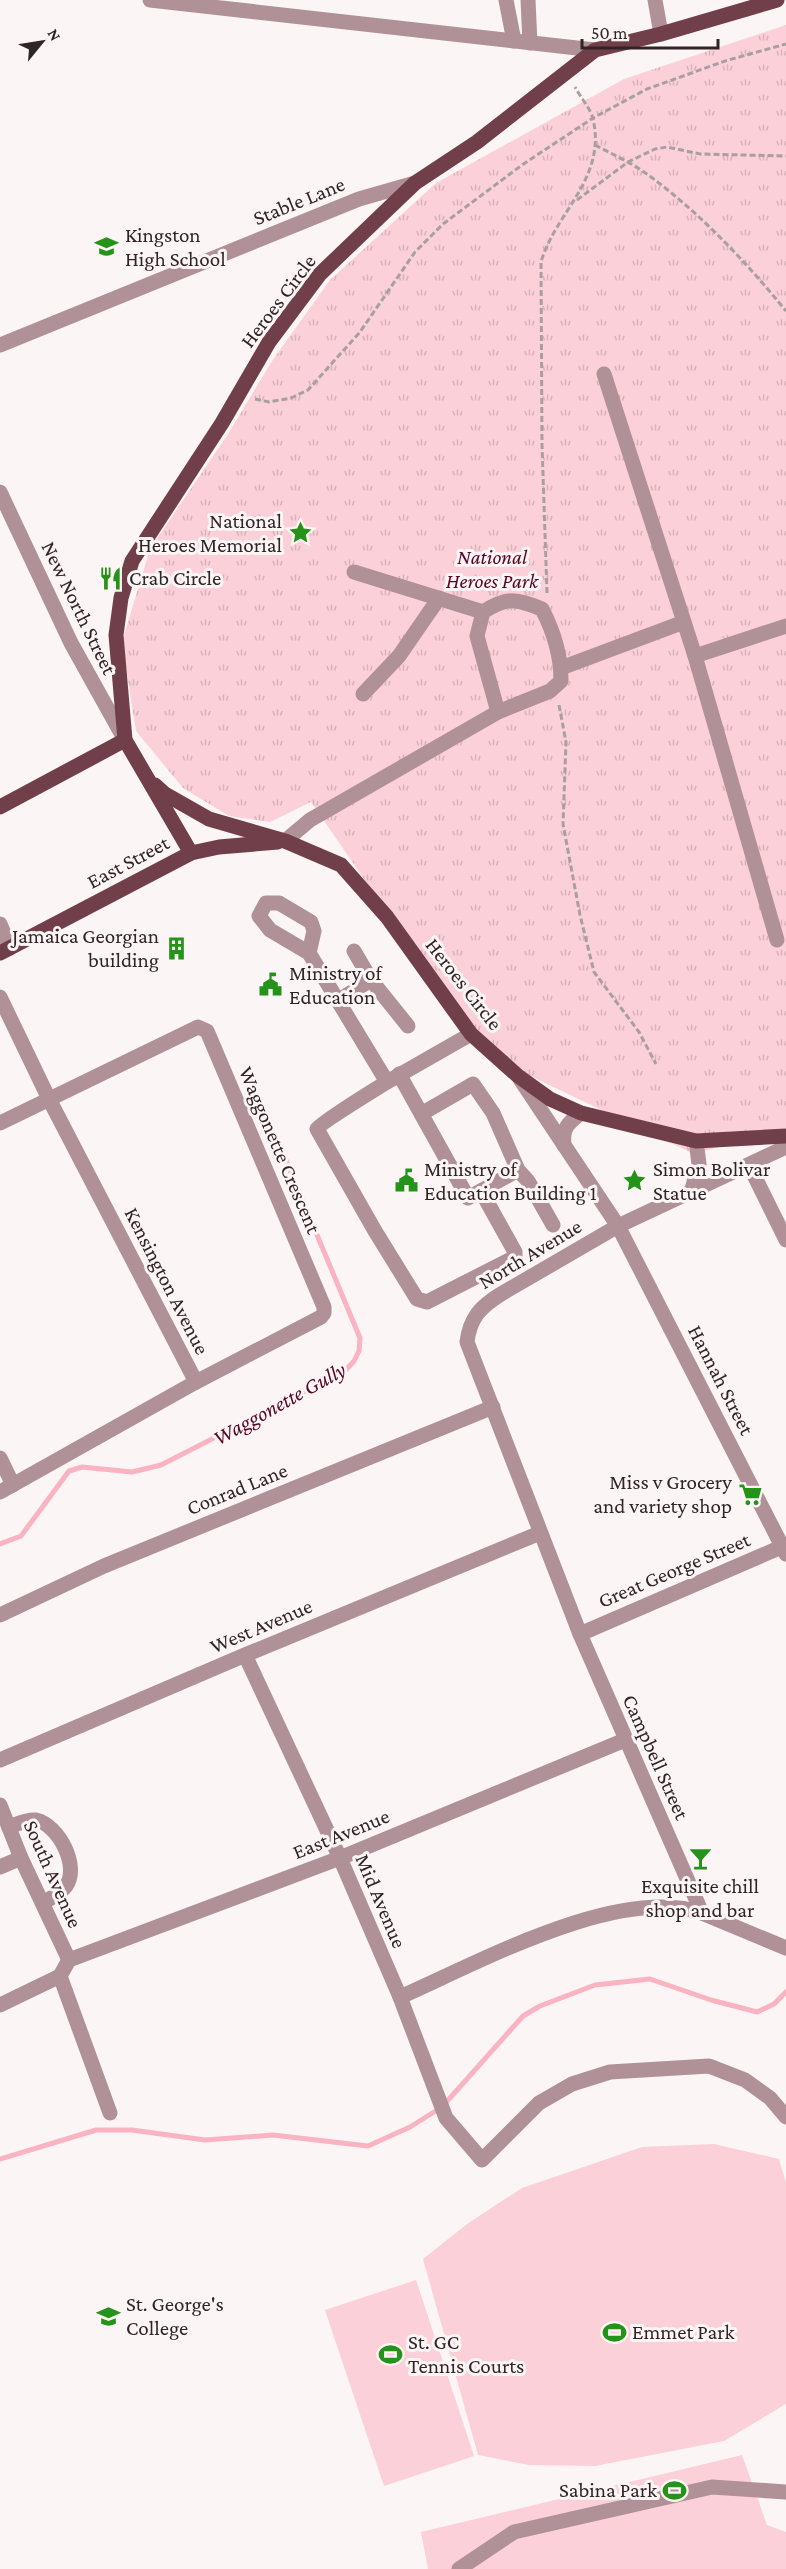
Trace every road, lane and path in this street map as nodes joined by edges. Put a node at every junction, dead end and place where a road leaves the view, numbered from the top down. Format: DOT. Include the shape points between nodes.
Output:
graph roads {
  1 [pos="150,0"];
  2 [pos="506,0"];
  3 [pos="528,0"];
  4 [pos="655,0"];
  5 [pos="777,0"];
  6 [pos="661,34"];
  7 [pos="514,41"];
  8 [pos="530,43"];
  9 [pos="786,44"];
  10 [pos="595,50"];
  11 [pos="566,73"];
  12 [pos="593,118"];
  13 [pos="595,145"];
  14 [pos="786,156"];
  15 [pos="628,162"];
  16 [pos="415,183"];
  17 [pos="575,201"];
  18 [pos="786,311"];
  19 [pos="0,345"];
  20 [pos="604,374"];
  21 [pos="238,396"];
  22 [pos="0,492"];
  23 [pos="354,572"];
  24 [pos="439,598"];
  25 [pos="542,609"];
  26 [pos="483,612"];
  27 [pos="684,622"];
  28 [pos="786,626"];
  29 [pos="695,656"];
  30 [pos="561,668"];
  31 [pos="550,691"];
  32 [pos="363,694"];
  33 [pos="498,712"];
  34 [pos="125,740"];
  35 [pos="146,776"];
  36 [pos="0,807"];
  37 [pos="280,840"];
  38 [pos="190,853"];
  39 [pos="0,924"];
  40 [pos="777,940"];
  41 [pos="5,950"];
  42 [pos="354,951"];
  43 [pos="309,953"];
  44 [pos="371,980"];
  45 [pos="0,997"];
  46 [pos="339,1000"];
  47 [pos="408,1026"];
  48 [pos="471,1034"];
  49 [pos="656,1064"];
  50 [pos="518,1076"];
  51 [pos="393,1078"];
  52 [pos="49,1099"];
  53 [pos="581,1113"];
  54 [pos="421,1114"];
  55 [pos="0,1123"];
  56 [pos="786,1136"];
  57 [pos="696,1141"];
  58 [pos="564,1145"];
  59 [pos="786,1147"];
  60 [pos="749,1166"];
  61 [pos="518,1170"];
  62 [pos="481,1191"];
  63 [pos="691,1193"];
  64 [pos="554,1225"];
  65 [pos="618,1226"];
  66 [pos="786,1240"];
  67 [pos="196,1383"];
  68 [pos="493,1407"];
  69 [pos="0,1458"];
  70 [pos="7,1489"];
  71 [pos="540,1533"];
  72 [pos="785,1548"];
  73 [pos="0,1615"];
  74 [pos="580,1634"];
  75 [pos="245,1655"];
  76 [pos="625,1740"];
  77 [pos="0,1760"];
  78 [pos="0,1806"];
  79 [pos="9,1827"];
  80 [pos="21,1858"];
  81 [pos="340,1858"];
  82 [pos="0,1867"];
  83 [pos="43,1903"];
  84 [pos="702,1913"];
  85 [pos="786,1948"];
  86 [pos="69,1960"];
  87 [pos="60,1976"];
  88 [pos="400,1998"];
  89 [pos="0,2005"];
  90 [pos="110,2113"];
  91 [pos="786,2117"];
  92 [pos="786,2492"];
  93 [pos="459,2569"];
  1 -- 7 [label="street"];
  2 -- 7 [label="street"];
  3 -- 8 [label="street"];
  4 -- 6 [label="street"];
  5 -- 6 [label="main road, Heroes Circle"];
  6 -- 10 [label="main road, Heroes Circle"];
  7 -- 8 [label="street"];
  8 -- 10 [label="street"];
  9 -- 12 [label="path" via="725,61 647,90"];
  10 -- 11 [label="main road, Heroes Circle"];
  11 -- 12 [label="path"];
  11 -- 16 [label="main road, Heroes Circle" via="477,142"];
  12 -- 13 [label="path"];
  12 -- 21 [label="path" via="443,224 415,252 360,332 308,390 269,402"];
  13 -- 15 [label="path"];
  13 -- 17 [label="path" via="593,160"];
  14 -- 15 [label="path" via="700,154 667,147"];
  15 -- 17 [label="path"];
  15 -- 18 [label="path" via="694,212 758,276"];
  16 -- 19 [label="street, Stable Lane" via="359,199"];
  16 -- 21 [label="main road, Heroes Circle" via="320,274 269,342"];
  17 -- 25 [label="path" via="545,250 542,262 542,445 548,573"];
  20 -- 27 [label="street"];
  21 -- 34 [label="main road, Heroes Circle" via="132,561 116,636"];
  22 -- 34 [label="street, New North Street" via="71,643"];
  23 -- 24 [label="street"];
  24 -- 26 [label="street"];
  24 -- 32 [label="street" via="399,656"];
  25 -- 26 [label="street" via="522,601 500,601"];
  25 -- 30 [label="street" via="551,627"];
  26 -- 33 [label="street" via="477,636"];
  27 -- 29 [label="street"];
  27 -- 30 [label="street"];
  28 -- 29 [label="street"];
  29 -- 40 [label="street"];
  30 -- 31 [label="street" via="561,681"];
  31 -- 33 [label="street"];
  31 -- 49 [label="path" via="560,708 566,742 563,824 594,972 639,1032"];
  33 -- 37 [label="street"];
  34 -- 35 [label="main road, Heroes Circle"];
  34 -- 36 [label="main road"];
  35 -- 37 [label="main road, Heroes Circle" via="165,794 209,819"];
  35 -- 38 [label="main road, Heroes Circle"];
  37 -- 38 [label="main road, East Street"];
  37 -- 48 [label="main road, Heroes Circle" via="341,865 364,889"];
  38 -- 41 [label="main road, East Street"];
  39 -- 41 [label="street"];
  42 -- 44 [label="street"];
  43 -- 46 [label="street"];
  44 -- 46 [label="street"];
  44 -- 47 [label="street"];
  45 -- 52 [label="street, Kensington Avenue"];
  46 -- 51 [label="street"];
  48 -- 50 [label="main road, Heroes Circle"];
  48 -- 51 [label="street"];
  50 -- 53 [label="main road, Heroes Circle" via="550,1099"];
  50 -- 58 [label="street, Hannah Street"];
  51 -- 54 [label="street"];
  51 -- 62 [label="street" via="317,1129 417,1299 427,1302 515,1257"];
  52 -- 55 [label="street"];
  52 -- 67 [label="street, Kensington Avenue"];
  52 -- 67 [label="street, Waggonette Crescent" via="198,1027 207,1030 324,1312"];
  53 -- 57 [label="main road, Heroes Circle"];
  53 -- 58 [label="street" via="568,1123 563,1133"];
  54 -- 61 [label="street" via="473,1084 493,1113"];
  54 -- 62 [label="street" via="468,1198"];
  56 -- 57 [label="main road, Heroes Circle"];
  57 -- 63 [label="street" via="699,1164"];
  58 -- 65 [label="street, Hannah Street"];
  59 -- 60 [label="street, North Avenue"];
  60 -- 63 [label="street, North Avenue"];
  60 -- 66 [label="street"];
  61 -- 62 [label="street"];
  61 -- 64 [label="street"];
  63 -- 65 [label="street, North Avenue"];
  65 -- 68 [label="street, North Avenue" via="501,1294 475,1314 467,1342"];
  65 -- 72 [label="street, Hannah Street"];
  67 -- 70 [label="street, Kensington Avenue"];
  68 -- 71 [label="street, North Avenue"];
  68 -- 73 [label="street, Conrad Lane" via="104,1566"];
  69 -- 70 [label="street"];
  71 -- 74 [label="street, Campbell Street"];
  71 -- 75 [label="street, West Avenue"];
  72 -- 74 [label="street, Great George Street"];
  74 -- 76 [label="street, Campbell Street"];
  75 -- 77 [label="street, West Avenue"];
  75 -- 81 [label="street, Mid Avenue"];
  76 -- 81 [label="street, East Avenue"];
  76 -- 84 [label="street, Campbell Street"];
  78 -- 79 [label="street, South Avenue"];
  79 -- 80 [label="street, South Avenue"];
  79 -- 83 [label="street" via="28,1820 44,1823 53,1829 67,1856 70,1879 66,1887"];
  80 -- 82 [label="street"];
  80 -- 83 [label="street, South Avenue"];
  81 -- 86 [label="street, East Avenue"];
  81 -- 88 [label="street, Mid Avenue"];
  83 -- 86 [label="street, South Avenue"];
  84 -- 85 [label="street"];
  84 -- 88 [label="street" via="656,1906 594,1917 553,1930"];
  86 -- 87 [label="street"];
  87 -- 89 [label="street"];
  87 -- 90 [label="street"];
  88 -- 91 [label="street, Mid Avenue" via="446,2118 482,2160 539,2103 572,2084 610,2072 709,2066 745,2080 770,2098"];
  92 -- 93 [label="street" via="712,2487 514,2532"];
}
